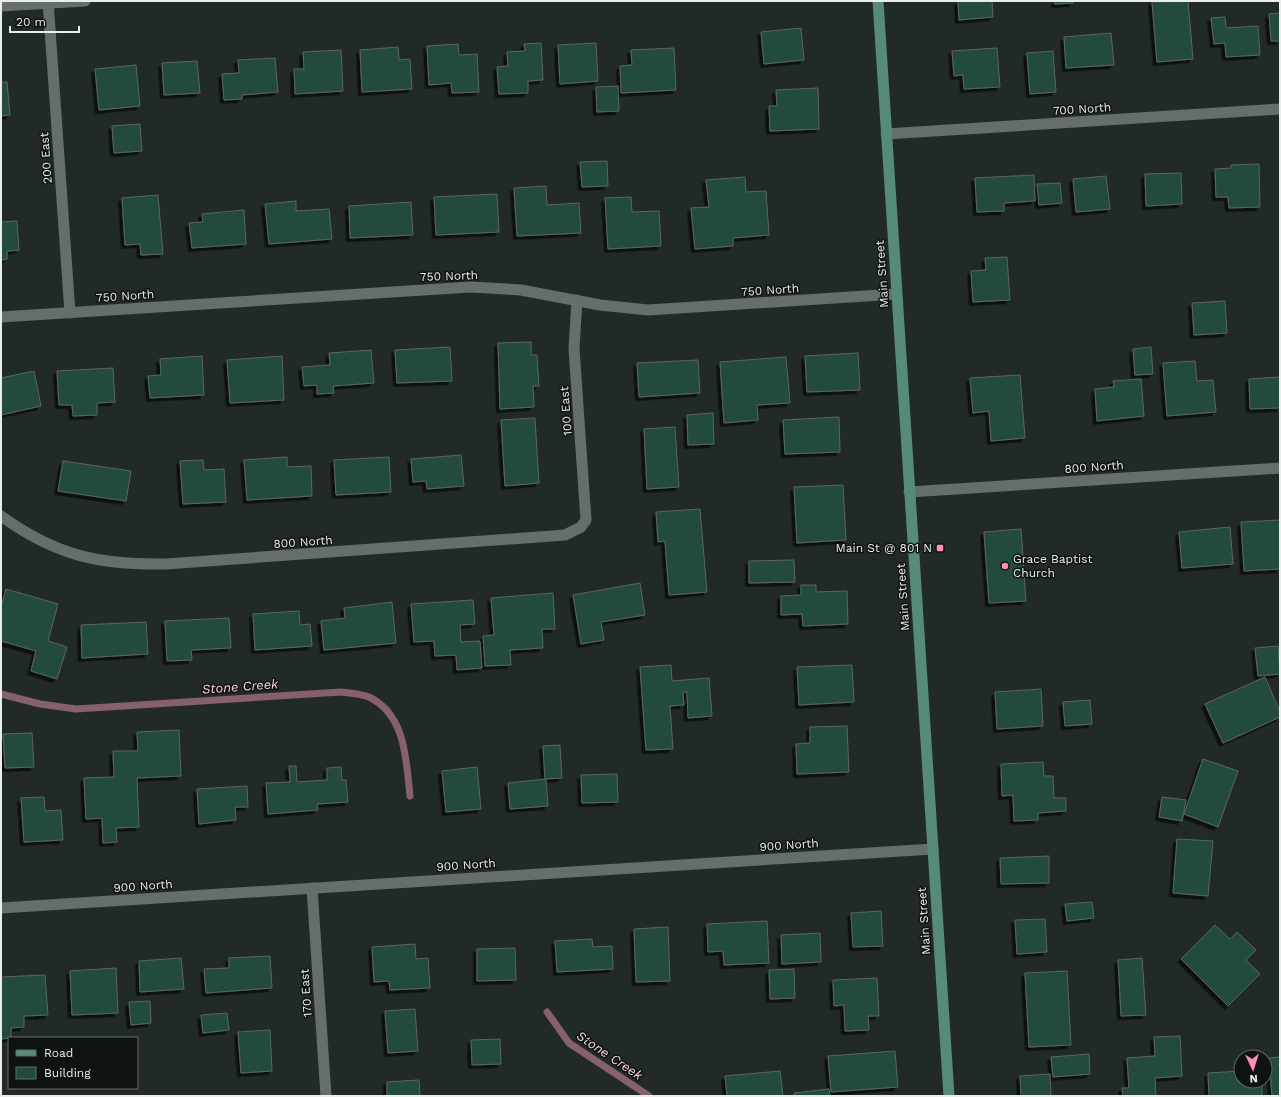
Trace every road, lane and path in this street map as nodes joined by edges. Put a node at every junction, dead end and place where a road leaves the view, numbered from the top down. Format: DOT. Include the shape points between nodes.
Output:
graph roads {
  1 [pos="85,1"];
  2 [pos="878,1"];
  3 [pos="48,2"];
  4 [pos="1,6"];
  5 [pos="1280,109"];
  6 [pos="886,134"];
  7 [pos="896,294"];
  8 [pos="578,300"];
  9 [pos="70,313"];
  10 [pos="1,317"];
  11 [pos="1280,468"];
  12 [pos="909,492"];
  13 [pos="1,516"];
  14 [pos="586,520"];
  15 [pos="932,849"];
  16 [pos="312,888"];
  17 [pos="1,908"];
  18 [pos="326,1096"];
  19 [pos="949,1096"];
  1 -- 3 [label="street"];
  2 -- 6 [label="main road, Main Street"];
  3 -- 4 [label="street"];
  3 -- 9 [label="street, 200 East"];
  5 -- 6 [label="street, 700 North"];
  6 -- 7 [label="main road, Main Street"];
  7 -- 8 [label="street, 750 North" via="648,310 623,309"];
  7 -- 12 [label="main road, Main Street"];
  8 -- 9 [label="street, 750 North" via="521,290 471,288"];
  8 -- 14 [label="street, 100 East" via="574,349"];
  9 -- 10 [label="street, 750 North"];
  11 -- 12 [label="street, 800 North"];
  12 -- 15 [label="main road, Main Street"];
  13 -- 14 [label="street, 800 North" via="64,552 88,559 112,563 166,564 556,537 574,532"];
  15 -- 16 [label="street, 900 North"];
  15 -- 19 [label="main road, Main Street"];
  16 -- 17 [label="street, 900 North"];
  16 -- 18 [label="street, 170 East"];
}
